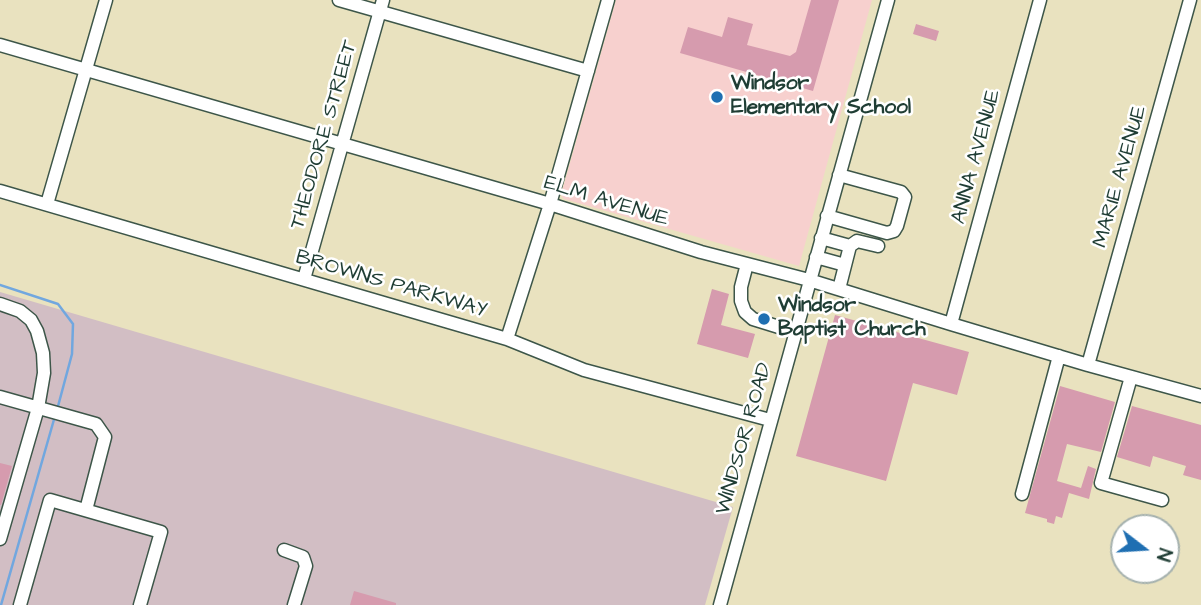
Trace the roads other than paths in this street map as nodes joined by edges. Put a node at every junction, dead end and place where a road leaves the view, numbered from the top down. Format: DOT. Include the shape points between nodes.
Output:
graph roads {
  1 [pos="106,0"];
  2 [pos="339,0"];
  3 [pos="608,0"];
  4 [pos="888,0"];
  5 [pos="1040,0"];
  6 [pos="1190,0"];
  7 [pos="381,6"];
  8 [pos="0,44"];
  9 [pos="86,70"];
  10 [pos="588,71"];
  11 [pos="343,144"];
  12 [pos="839,175"];
  13 [pos="0,191"];
  14 [pos="47,204"];
  15 [pos="550,204"];
  16 [pos="828,216"];
  17 [pos="821,238"];
  18 [pos="850,246"];
  19 [pos="878,246"];
  20 [pos="816,257"];
  21 [pos="747,264"];
  22 [pos="845,265"];
  23 [pos="304,279"];
  24 [pos="810,280"];
  25 [pos="839,289"];
  26 [pos="0,304"];
  27 [pos="951,324"];
  28 [pos="795,332"];
  29 [pos="507,339"];
  30 [pos="1059,356"];
  31 [pos="1088,365"];
  32 [pos="1131,377"];
  33 [pos="1201,396"];
  34 [pos="0,397"];
  35 [pos="50,411"];
  36 [pos="770,420"];
  37 [pos="1022,494"];
  38 [pos="1162,500"];
  39 [pos="86,510"];
  40 [pos="1,535"];
  41 [pos="284,550"];
  42 [pos="20,605"];
  43 [pos="140,605"];
  44 [pos="294,605"];
  45 [pos="720,605"];
  1 -- 9 [label="street"];
  2 -- 7 [label="street"];
  3 -- 10 [label="street"];
  4 -- 12 [label="street, WINDSOR ROAD"];
  5 -- 27 [label="street, ANNA AVENUE"];
  6 -- 31 [label="street, MARIE AVENUE"];
  7 -- 10 [label="street"];
  7 -- 11 [label="street, THEODORE STREET"];
  8 -- 9 [label="street, ELM AVENUE"];
  9 -- 11 [label="street, ELM AVENUE"];
  9 -- 14 [label="street"];
  10 -- 15 [label="street"];
  11 -- 15 [label="street, ELM AVENUE"];
  11 -- 23 [label="street, THEODORE STREET"];
  12 -- 16 [label="street, WINDSOR ROAD"];
  12 -- 16 [label="street" via="905,197 897,226 887,233"];
  13 -- 14 [label="street, BROWNS PARKWAY"];
  14 -- 23 [label="street, BROWNS PARKWAY"];
  15 -- 21 [label="street, ELM AVENUE"];
  15 -- 29 [label="street"];
  16 -- 17 [label="street, WINDSOR ROAD"];
  17 -- 18 [label="street"];
  17 -- 20 [label="street, WINDSOR ROAD"];
  18 -- 19 [label="street" via="857,241"];
  18 -- 22 [label="street"];
  20 -- 22 [label="street"];
  20 -- 24 [label="street, WINDSOR ROAD"];
  21 -- 24 [label="street, ELM AVENUE"];
  21 -- 28 [label="street" via="741,287 745,312 753,319"];
  22 -- 25 [label="street"];
  23 -- 29 [label="street, BROWNS PARKWAY"];
  24 -- 25 [label="street, ELM AVENUE"];
  24 -- 28 [label="street, WINDSOR ROAD"];
  25 -- 27 [label="street, ELM AVENUE"];
  26 -- 35 [label="street" via="20,311 37,331"];
  27 -- 30 [label="street, ELM AVENUE"];
  28 -- 36 [label="street, WINDSOR ROAD"];
  29 -- 36 [label="street, BROWNS PARKWAY" via="584,370"];
  30 -- 31 [label="street, ELM AVENUE"];
  30 -- 37 [label="street"];
  31 -- 32 [label="street, ELM AVENUE"];
  32 -- 33 [label="street, ELM AVENUE"];
  32 -- 38 [label="street" via="1101,483"];
  34 -- 35 [label="street"];
  35 -- 39 [label="street" via="96,424 105,438"];
  35 -- 40 [label="street"];
  36 -- 45 [label="street, WINDSOR ROAD"];
  39 -- 42 [label="street" via="50,500"];
  39 -- 43 [label="street" via="161,532"];
  41 -- 44 [label="street" via="303,557 306,566"];
}
